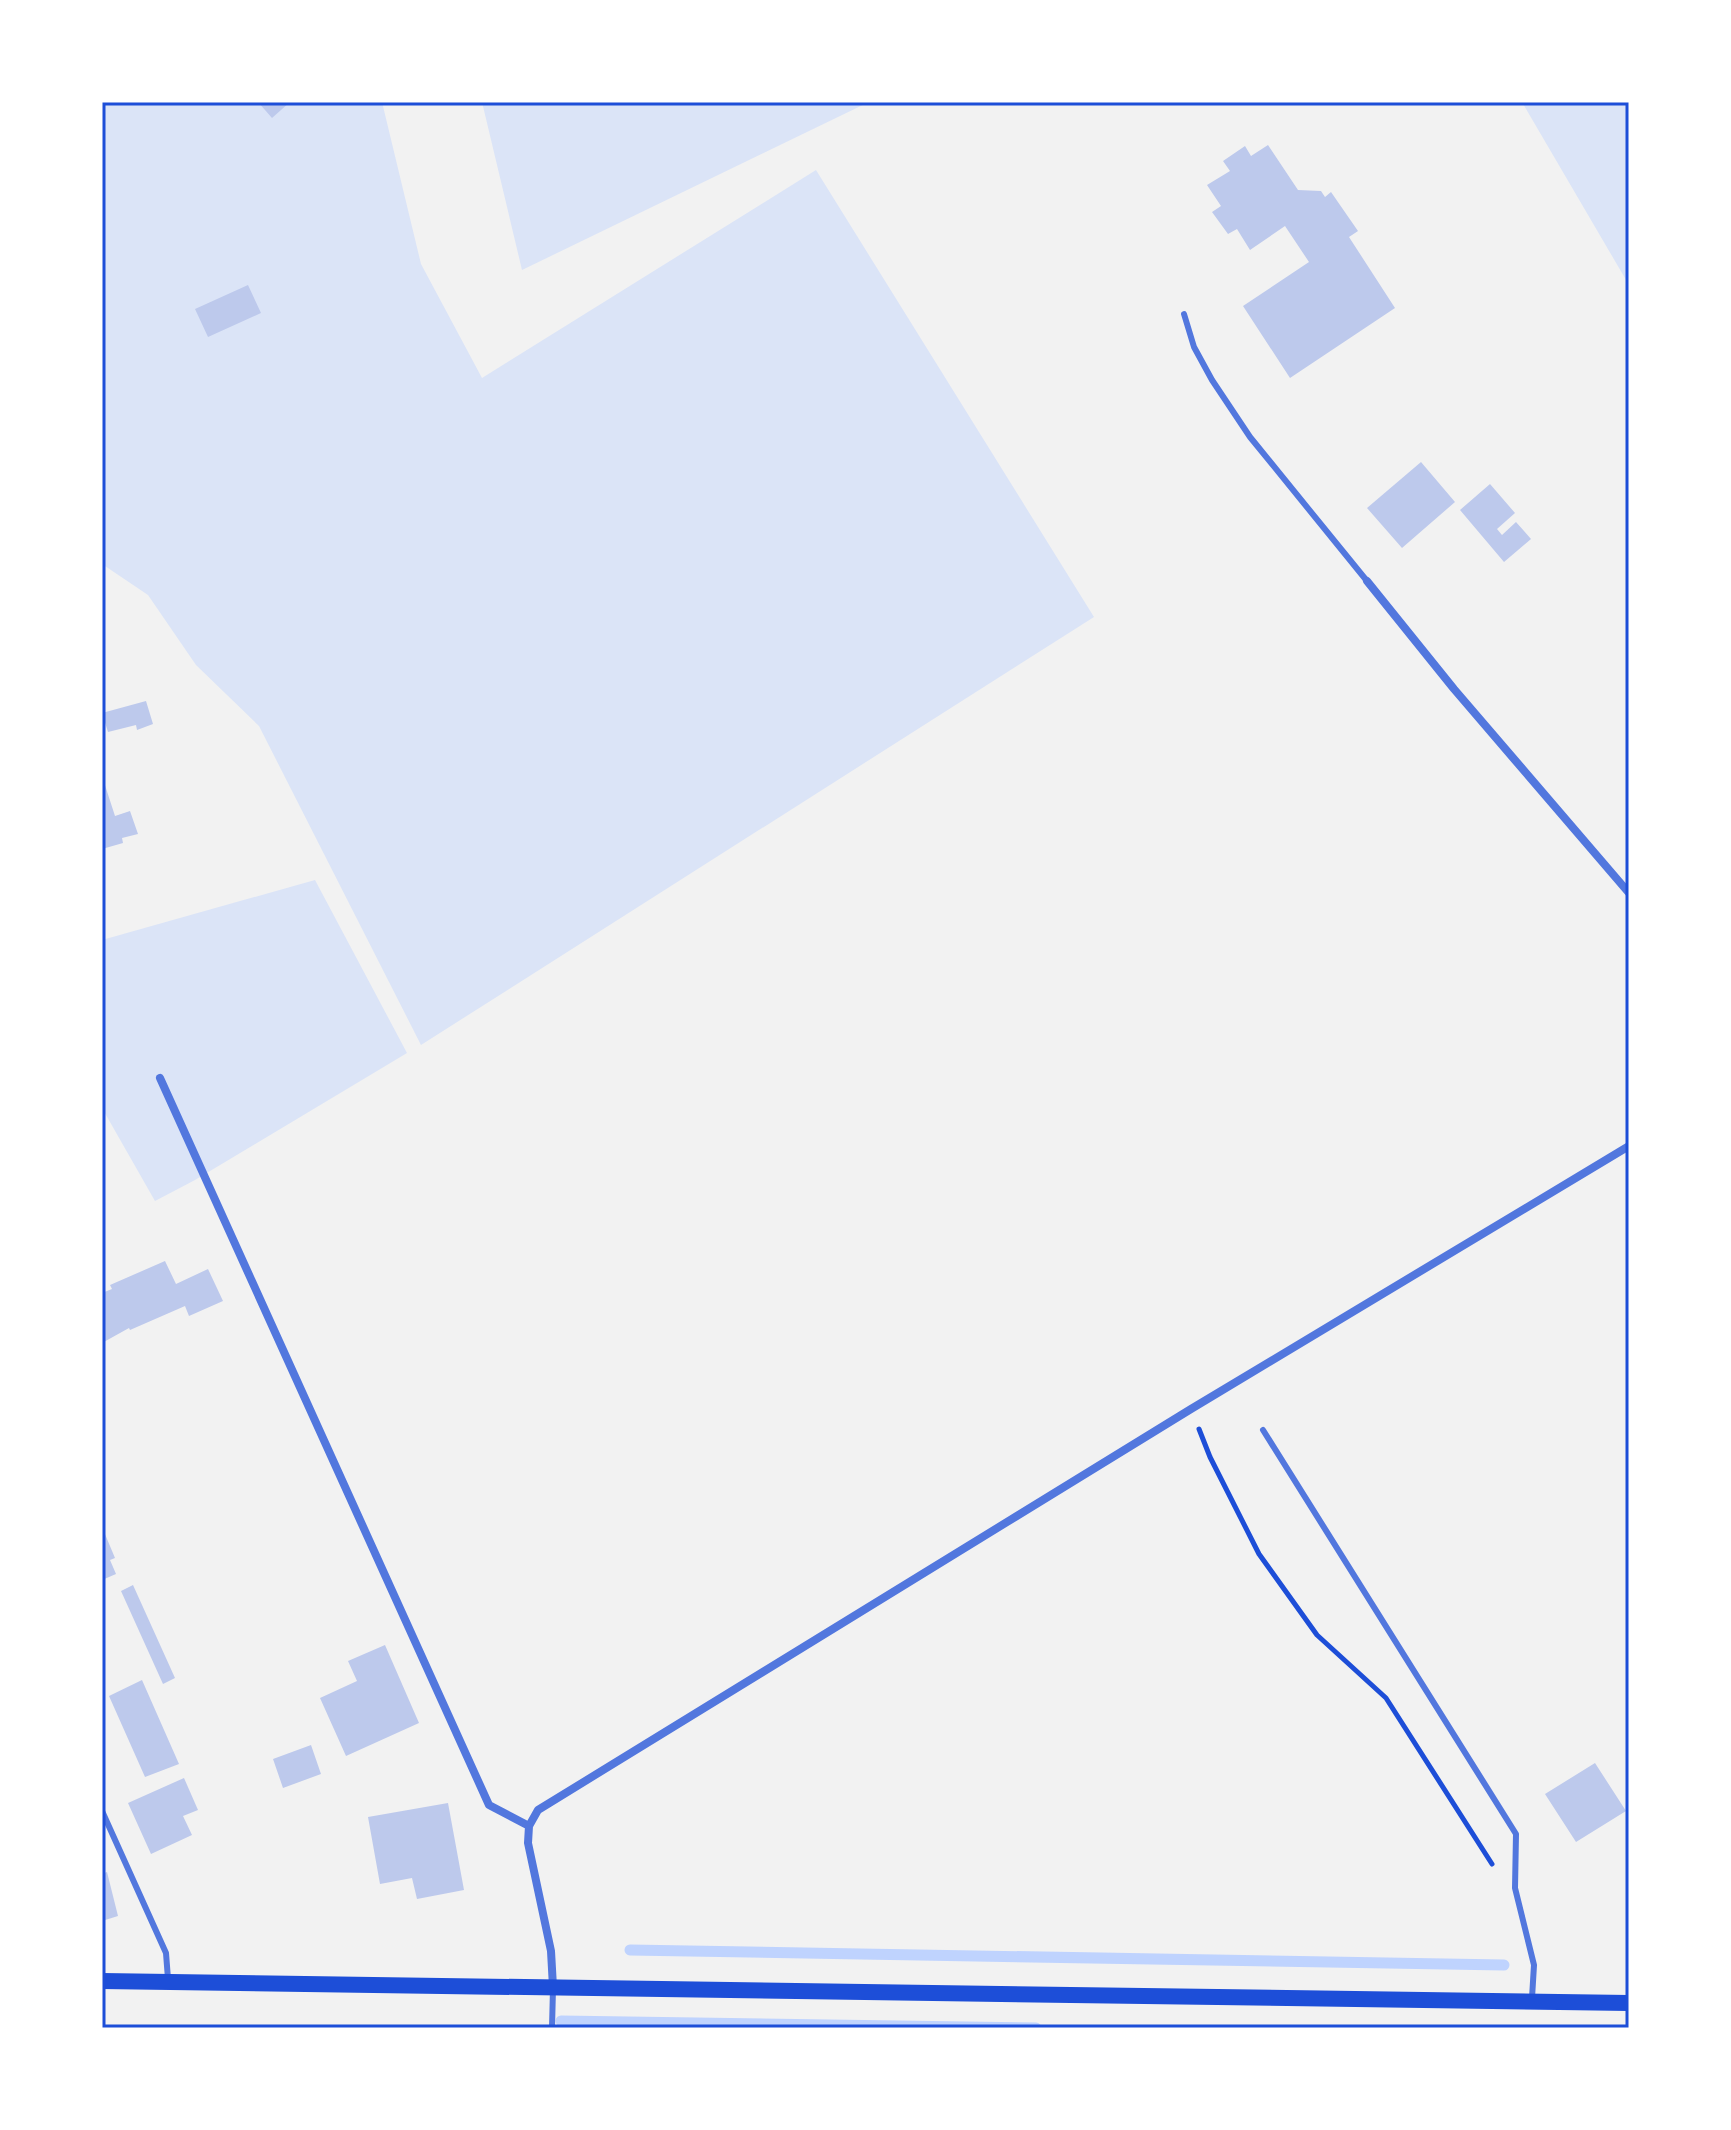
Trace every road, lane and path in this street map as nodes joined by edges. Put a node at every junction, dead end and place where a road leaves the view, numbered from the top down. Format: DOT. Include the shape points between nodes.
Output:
graph roads {
  1 [pos="1184,314"];
  2 [pos="1367,581"];
  3 [pos="1629,893"];
  4 [pos="160,1078"];
  5 [pos="1629,1146"];
  6 [pos="1191,1409"];
  7 [pos="1263,1430"];
  8 [pos="102,1811"];
  9 [pos="529,1826"];
  10 [pos="1515,1888"];
  11 [pos="102,1981"];
  12 [pos="168,1982"];
  13 [pos="553,1987"];
  14 [pos="1532,2002"];
  15 [pos="1629,2003"];
  16 [pos="552,2028"];
  1 -- 2 [label="lane" via="1200,358 1250,437"];
  2 -- 3 [label="street"];
  4 -- 9 [label="street" via="489,1805"];
  5 -- 6 [label="street"];
  6 -- 9 [label="street" via="538,1810"];
  6 -- 10 [label="path" via="1259,1554 1317,1635 1386,1698 1485,1857"];
  7 -- 10 [label="lane" via="1516,1834"];
  8 -- 12 [label="lane" via="166,1953"];
  9 -- 13 [label="street"];
  10 -- 14 [label="lane" via="1534,1965"];
  11 -- 12 [label="main road"];
  12 -- 13 [label="main road"];
  13 -- 14 [label="main road"];
  13 -- 16 [label="lane"];
  14 -- 15 [label="main road"];
}
